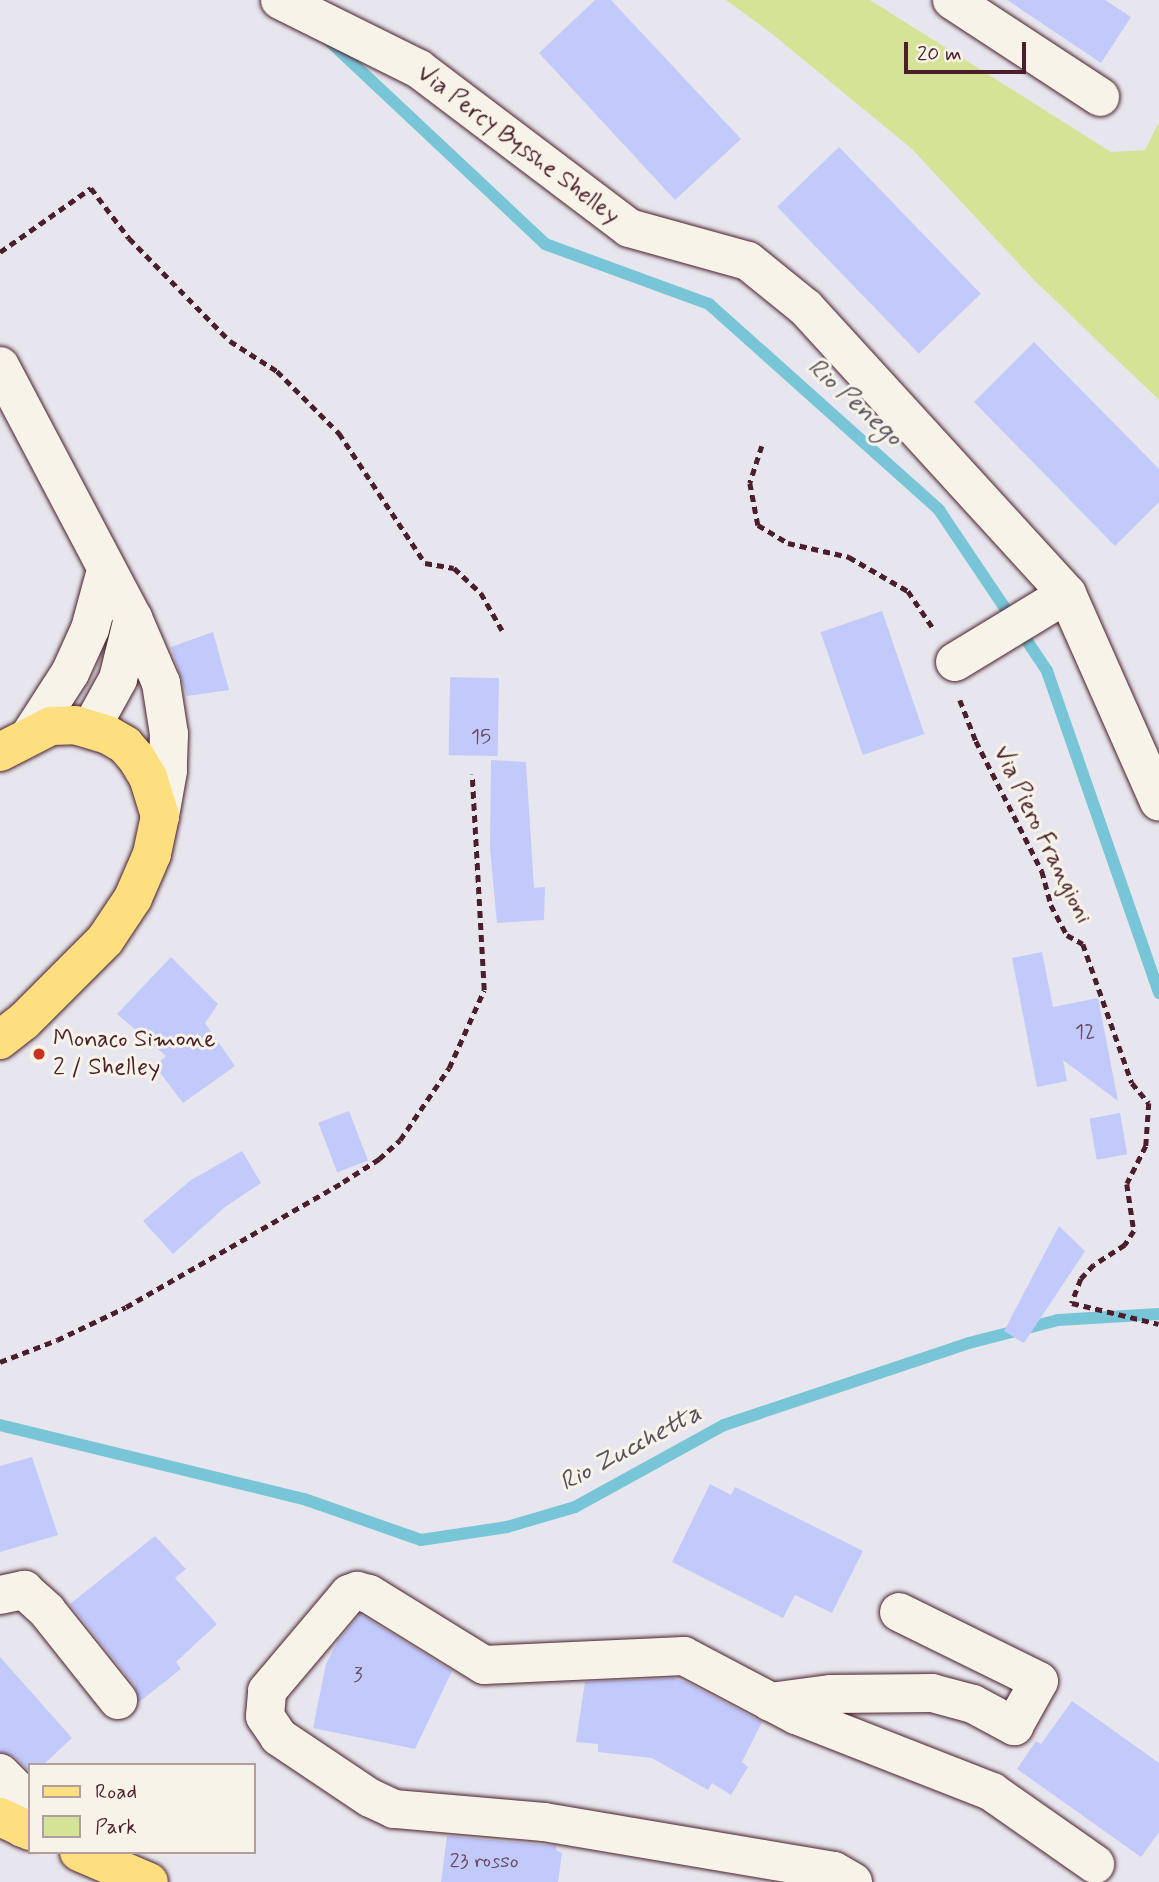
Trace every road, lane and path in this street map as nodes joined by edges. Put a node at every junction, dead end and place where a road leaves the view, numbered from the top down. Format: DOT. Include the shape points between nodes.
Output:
graph roads {
  1 [pos="280,0"];
  2 [pos="952,0"];
  3 [pos="1100,97"];
  4 [pos="0,252"];
  5 [pos="0,366"];
  6 [pos="762,446"];
  7 [pos="106,570"];
  8 [pos="1067,594"];
  9 [pos="133,618"];
  10 [pos="502,630"];
  11 [pos="955,662"];
  12 [pos="91,729"];
  13 [pos="15,744"];
  14 [pos="472,774"];
  15 [pos="1159,802"];
  16 [pos="160,816"];
  17 [pos="0,1040"];
  18 [pos="1159,1324"];
  19 [pos="0,1362"];
  20 [pos="0,1595"];
  21 [pos="899,1612"];
  22 [pos="118,1700"];
  23 [pos="770,1702"];
  24 [pos="0,1773"];
  25 [pos="18,1825"];
  26 [pos="84,1854"];
  27 [pos="1095,1864"];
  28 [pos="149,1882"];
  29 [pos="853,1882"];
  1 -- 8 [label="street, Via Percy Bysshe Shelley" via="419,69 629,228 748,261 806,308"];
  2 -- 3 [label="street"];
  4 -- 10 [label="path" via="91,188 129,238 230,341 277,371 339,433 425,563 454,568 481,593"];
  5 -- 7 [label="street"];
  6 -- 11 [label="path, Via Piero Frangioni" via="750,483 758,525 788,542 849,557 908,591"];
  7 -- 9 [label="street"];
  7 -- 13 [label="street" via="90,629 70,673"];
  8 -- 11 [label="street"];
  8 -- 15 [label="street, Via Percy Bysshe Shelley"];
  9 -- 12 [label="street" via="118,679"];
  9 -- 16 [label="street" via="161,683 169,734 169,771"];
  11 -- 18 [label="path, Via Piero Frangioni" via="961,705 976,741 1042,871 1051,905 1067,935 1083,944 1132,1083 1149,1103 1146,1146 1127,1184 1134,1231 1125,1245 1088,1272 1072,1303"];
  12 -- 13 [label="main road" via="51,726"];
  12 -- 16 [label="main road" via="125,745 137,759"];
  14 -- 19 [label="path" via="484,990 449,1068 400,1140 343,1182 126,1307"];
  16 -- 17 [label="main road" via="152,854 133,898 105,940"];
  20 -- 22 [label="street" via="24,1590 32,1597"];
  21 -- 23 [label="street" via="1039,1681 1014,1726 973,1704 932,1693 856,1693"];
  23 -- 27 [label="street" via="992,1792"];
  23 -- 29 [label="street" via="684,1656 484,1665 358,1591 349,1594 267,1691 264,1704 265,1716 279,1737 394,1809 544,1822 834,1871"];
  24 -- 25 [label="street" via="27,1800 28,1811"];
  26 -- 28 [label="main road"];
}
